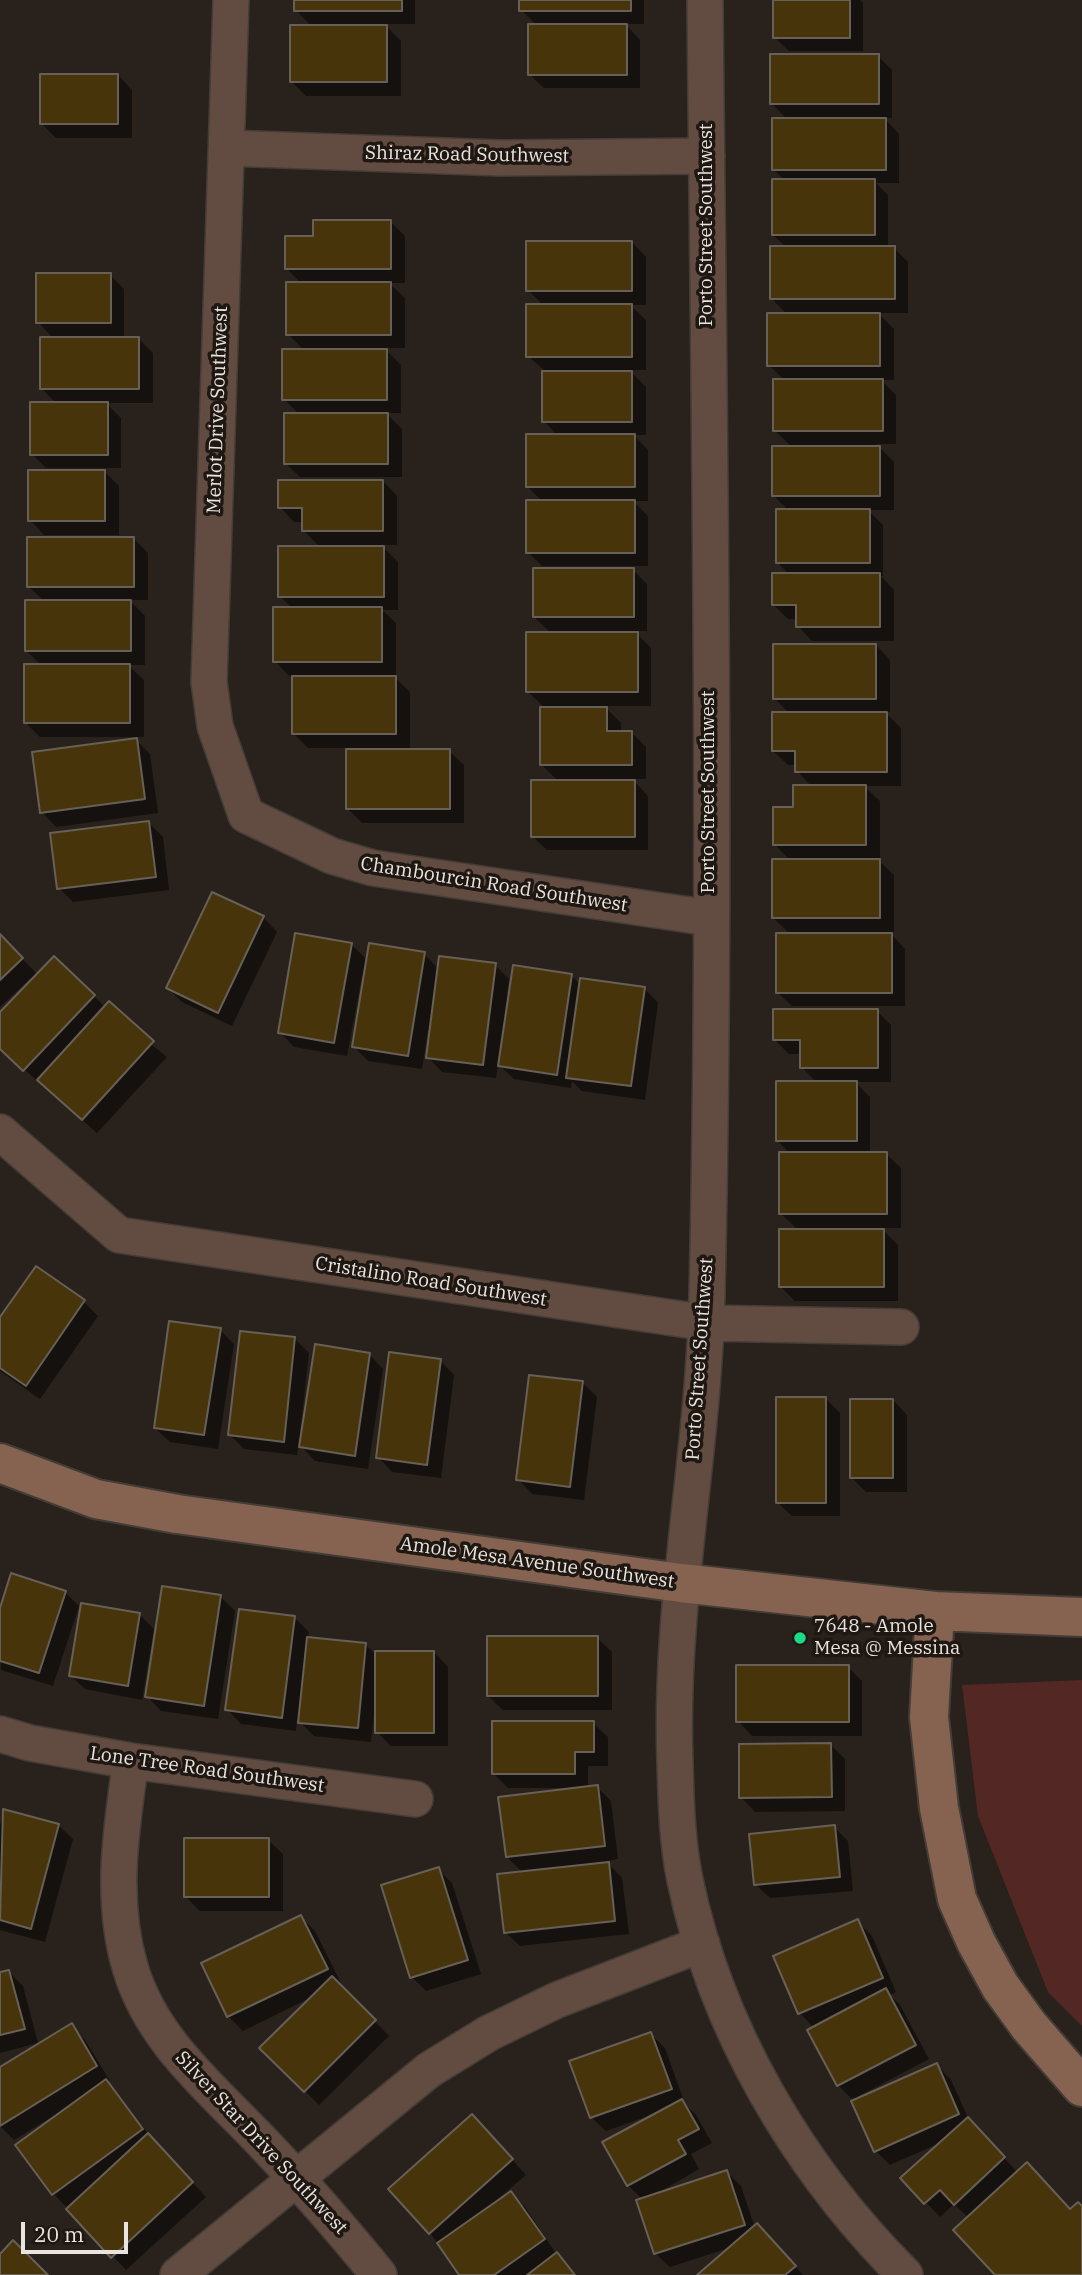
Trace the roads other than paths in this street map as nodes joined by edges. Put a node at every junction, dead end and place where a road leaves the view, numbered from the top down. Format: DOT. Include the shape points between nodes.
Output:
graph roads {
  1 [pos="231,0"];
  2 [pos="705,0"];
  3 [pos="228,148"];
  4 [pos="707,156"];
  5 [pos="246,815"];
  6 [pos="710,918"];
  7 [pos="0,1132"];
  8 [pos="707,1323"];
  9 [pos="901,1327"];
  10 [pos="0,1463"];
  11 [pos="681,1583"];
  12 [pos="935,1611"];
  13 [pos="1082,1617"];
  14 [pos="0,1734"];
  15 [pos="131,1761"];
  16 [pos="415,1799"];
  17 [pos="702,1944"];
  18 [pos="1082,2087"];
  19 [pos="296,2179"];
  20 [pos="178,2275"];
  21 [pos="379,2275"];
  22 [pos="905,2275"];
  1 -- 3 [label="street, Merlot Drive Southwest"];
  2 -- 4 [label="street, Porto Street Southwest"];
  3 -- 4 [label="street, Shiraz Road Southwest" via="501,158"];
  3 -- 5 [label="street, Merlot Drive Southwest" via="209,682 215,726"];
  4 -- 6 [label="street, Porto Street Southwest"];
  5 -- 6 [label="street, Chambourcin Road Southwest" via="332,856 373,868"];
  6 -- 8 [label="street, Porto Street Southwest"];
  7 -- 8 [label="street, Cristalino Road Southwest" via="119,1235"];
  8 -- 9 [label="street, Cristalino Road Southwest"];
  8 -- 11 [label="street, Porto Street Southwest"];
  10 -- 11 [label="street, Amole Mesa Avenue Southwest" via="96,1499 177,1514"];
  11 -- 12 [label="street, Amole Mesa Avenue Southwest"];
  11 -- 17 [label="street, Porto Street Southwest" via="673,1705 676,1791 684,1875"];
  12 -- 13 [label="street, Amole Mesa Avenue Southwest"];
  12 -- 18 [label="street" via="929,1717 939,1808 957,1899 1000,1986"];
  14 -- 15 [label="street, Lone Tree Road Southwest"];
  15 -- 16 [label="street, Lone Tree Road Southwest"];
  15 -- 19 [label="street, Silver Star Drive Southwest" via="122,1815 118,1896 130,1968 180,2058"];
  17 -- 19 [label="street" via="556,2000 489,2033 429,2070"];
  17 -- 22 [label="street, Porto Street Southwest" via="758,2079 799,2146"];
  19 -- 20 [label="street"];
  19 -- 21 [label="street, Silver Star Drive Southwest"];
}
